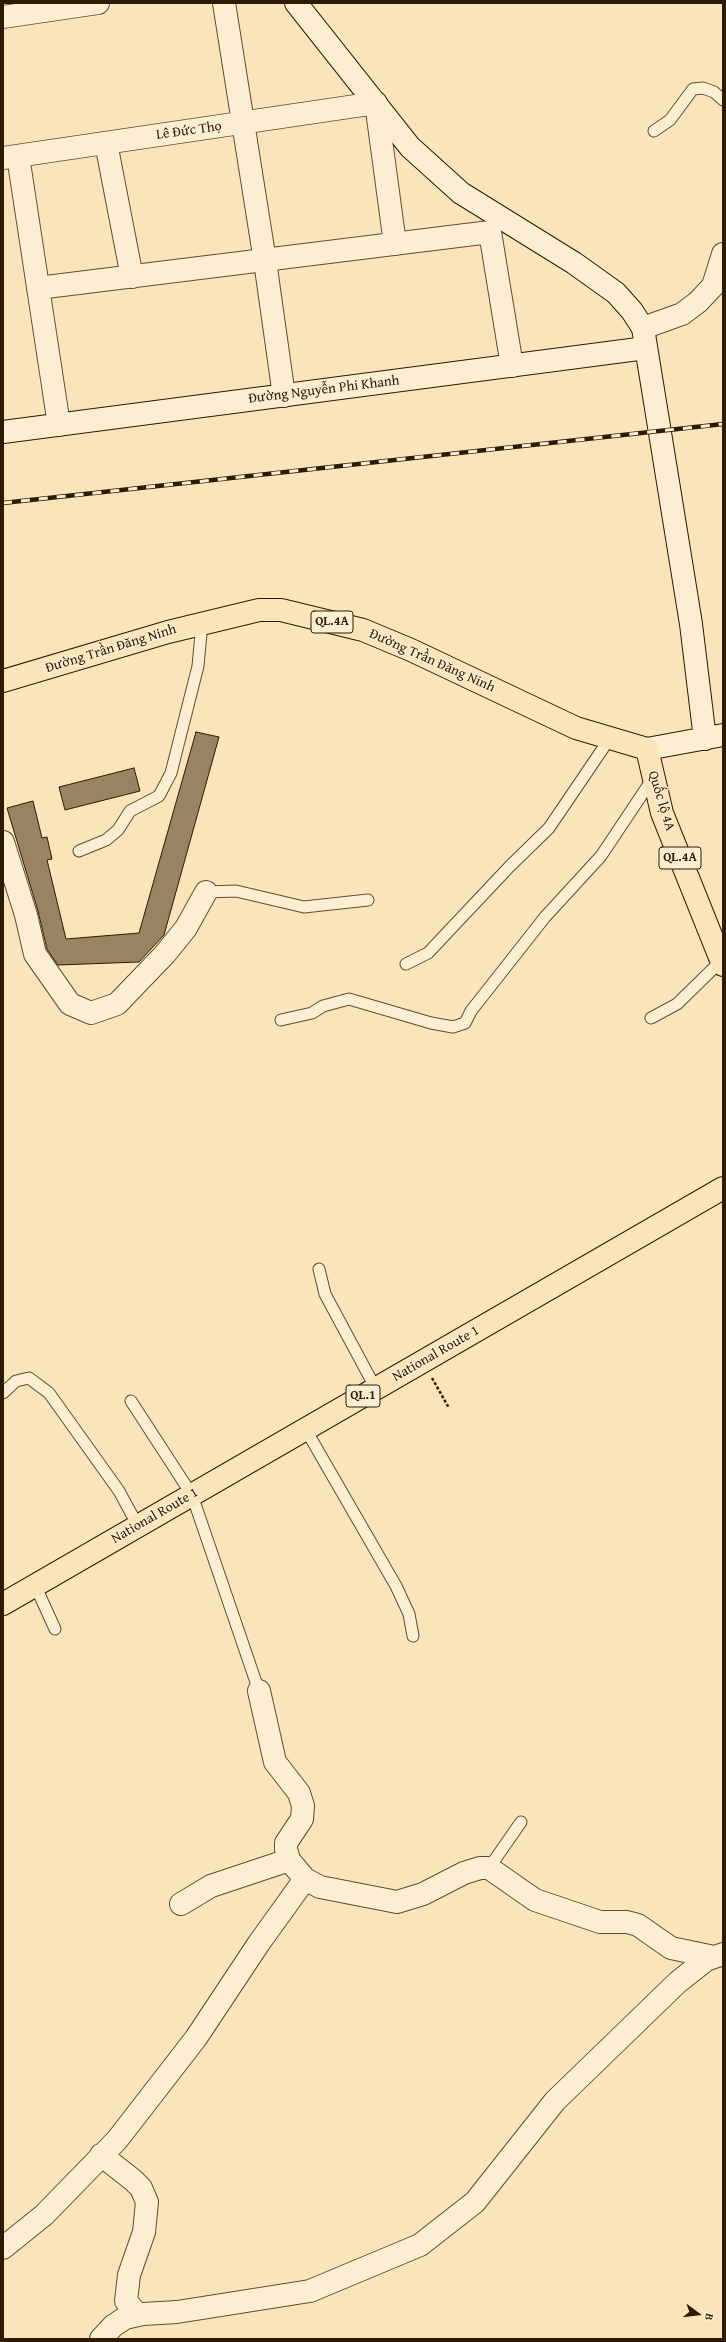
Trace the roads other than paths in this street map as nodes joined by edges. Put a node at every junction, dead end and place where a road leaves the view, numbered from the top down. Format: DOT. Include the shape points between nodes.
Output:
graph roads {
  1 [pos="98,3"];
  2 [pos="224,3"];
  3 [pos="296,3"];
  4 [pos="3,17"];
  5 [pos="723,100"];
  6 [pos="376,103"];
  7 [pos="242,123"];
  8 [pos="654,131"];
  9 [pos="106,143"];
  10 [pos="11,157"];
  11 [pos="394,244"];
  12 [pos="723,254"];
  13 [pos="265,261"];
  14 [pos="132,277"];
  15 [pos="38,288"];
  16 [pos="644,338"];
  17 [pos="512,366"];
  18 [pos="284,396"];
  19 [pos="59,425"];
  20 [pos="3,432"];
  21 [pos="202,623"];
  22 [pos="3,681"];
  23 [pos="714,737"];
  24 [pos="610,738"];
  25 [pos="647,749"];
  26 [pos="654,778"];
  27 [pos="3,842"];
  28 [pos="79,851"];
  29 [pos="206,892"];
  30 [pos="368,900"];
  31 [pos="722,963"];
  32 [pos="406,964"];
  33 [pos="651,1018"];
  34 [pos="281,1020"];
  35 [pos="723,1188"];
  36 [pos="319,1269"];
  37 [pos="376,1389"];
  38 [pos="3,1393"];
  39 [pos="131,1401"];
  40 [pos="306,1430"];
  41 [pos="192,1495"];
  42 [pos="138,1526"];
  43 [pos="35,1586"];
  44 [pos="3,1604"];
  45 [pos="55,1629"];
  46 [pos="413,1636"];
  47 [pos="259,1691"];
  48 [pos="521,1822"];
  49 [pos="289,1860"];
  50 [pos="489,1868"];
  51 [pos="305,1879"];
  52 [pos="181,1904"];
  53 [pos="718,1955"];
  54 [pos="101,2155"];
  55 [pos="3,2248"];
  56 [pos="138,2315"];
  57 [pos="101,2339"];
  1 -- 4 [label="street"];
  2 -- 7 [label="street"];
  3 -- 6 [label="street"];
  5 -- 8 [label="lane" via="714,92 703,88 693,89 670,120"];
  6 -- 7 [label="street, Lê Đức Thọ"];
  6 -- 11 [label="street"];
  6 -- 16 [label="street" via="410,147 461,193 616,293 632,310"];
  7 -- 9 [label="street, Lê Đức Thọ"];
  7 -- 13 [label="street"];
  9 -- 10 [label="street, Lê Đức Thọ"];
  9 -- 14 [label="street"];
  10 -- 15 [label="street"];
  11 -- 13 [label="street"];
  11 -- 17 [label="street" via="490,232"];
  12 -- 16 [label="street, Đường Nguyễn Phi Khanh" via="713,286 698,302"];
  13 -- 14 [label="street"];
  13 -- 18 [label="street"];
  14 -- 15 [label="street"];
  15 -- 19 [label="street"];
  16 -- 17 [label="street, Đường Nguyễn Phi Khanh"];
  16 -- 23 [label="street" via="691,624"];
  17 -- 18 [label="street, Đường Nguyễn Phi Khanh"];
  18 -- 19 [label="street, Đường Nguyễn Phi Khanh"];
  19 -- 20 [label="street, Đường Nguyễn Phi Khanh"];
  21 -- 22 [label="main road, Đường Trần Đăng Ninh / QL.4A"];
  21 -- 24 [label="main road, Đường Trần Đăng Ninh / QL.4A" via="259,610 281,610 363,630 576,728"];
  21 -- 28 [label="lane" via="198,666 172,773 159,796 130,811 118,830 106,840"];
  23 -- 25 [label="street"];
  24 -- 25 [label="main road, Đường Trần Đăng Ninh / QL.4A"];
  24 -- 32 [label="lane" via="549,828 428,953"];
  25 -- 26 [label="main road, Quốc lộ 4A / QL.4A"];
  26 -- 31 [label="main road, Quốc lộ 4A / QL.4A" via="662,813"];
  26 -- 34 [label="lane" via="600,856 545,917 471,1011 465,1023 453,1027 431,1023 349,999 323,1006 306,1015"];
  27 -- 29 [label="street" via="26,915 35,954 70,1004 91,1013 117,1004 165,954 186,928"];
  29 -- 30 [label="lane" via="236,891 304,907"];
  31 -- 33 [label="lane" via="677,1004"];
  35 -- 37 [label="main road, National Route 1 / QL.1"];
  36 -- 37 [label="lane" via="326,1294"];
  37 -- 40 [label="main road, National Route 1 / QL.1"];
  38 -- 42 [label="lane" via="16,1381 29,1378 49,1393 119,1491"];
  39 -- 41 [label="lane"];
  40 -- 41 [label="main road, National Route 1 / QL.1"];
  40 -- 46 [label="lane" via="396,1586 409,1614"];
  41 -- 42 [label="main road, National Route 1 / QL.1"];
  41 -- 47 [label="lane"];
  42 -- 43 [label="main road, National Route 1 / QL.1"];
  43 -- 44 [label="main road, National Route 1 / QL.1"];
  43 -- 45 [label="lane"];
  47 -- 49 [label="street" via="274,1762 299,1793 304,1806 302,1819 286,1843"];
  48 -- 50 [label="lane"];
  49 -- 51 [label="street"];
  49 -- 52 [label="street" via="211,1886"];
  50 -- 51 [label="street" via="464,1873 423,1894 397,1902 320,1887"];
  50 -- 53 [label="street" via="535,1900 600,1922 627,1922 638,1925 671,1948"];
  51 -- 54 [label="street" via="196,2038 117,2140"];
  53 -- 56 [label="street" via="706,1960 678,1982 560,2096 475,2202 420,2245 310,2291 178,2312"];
  54 -- 55 [label="street" via="44,2215"];
  54 -- 56 [label="street" via="141,2188 147,2202 144,2232 129,2275 126,2301"];
  56 -- 57 [label="street" via="125,2318"];
}
